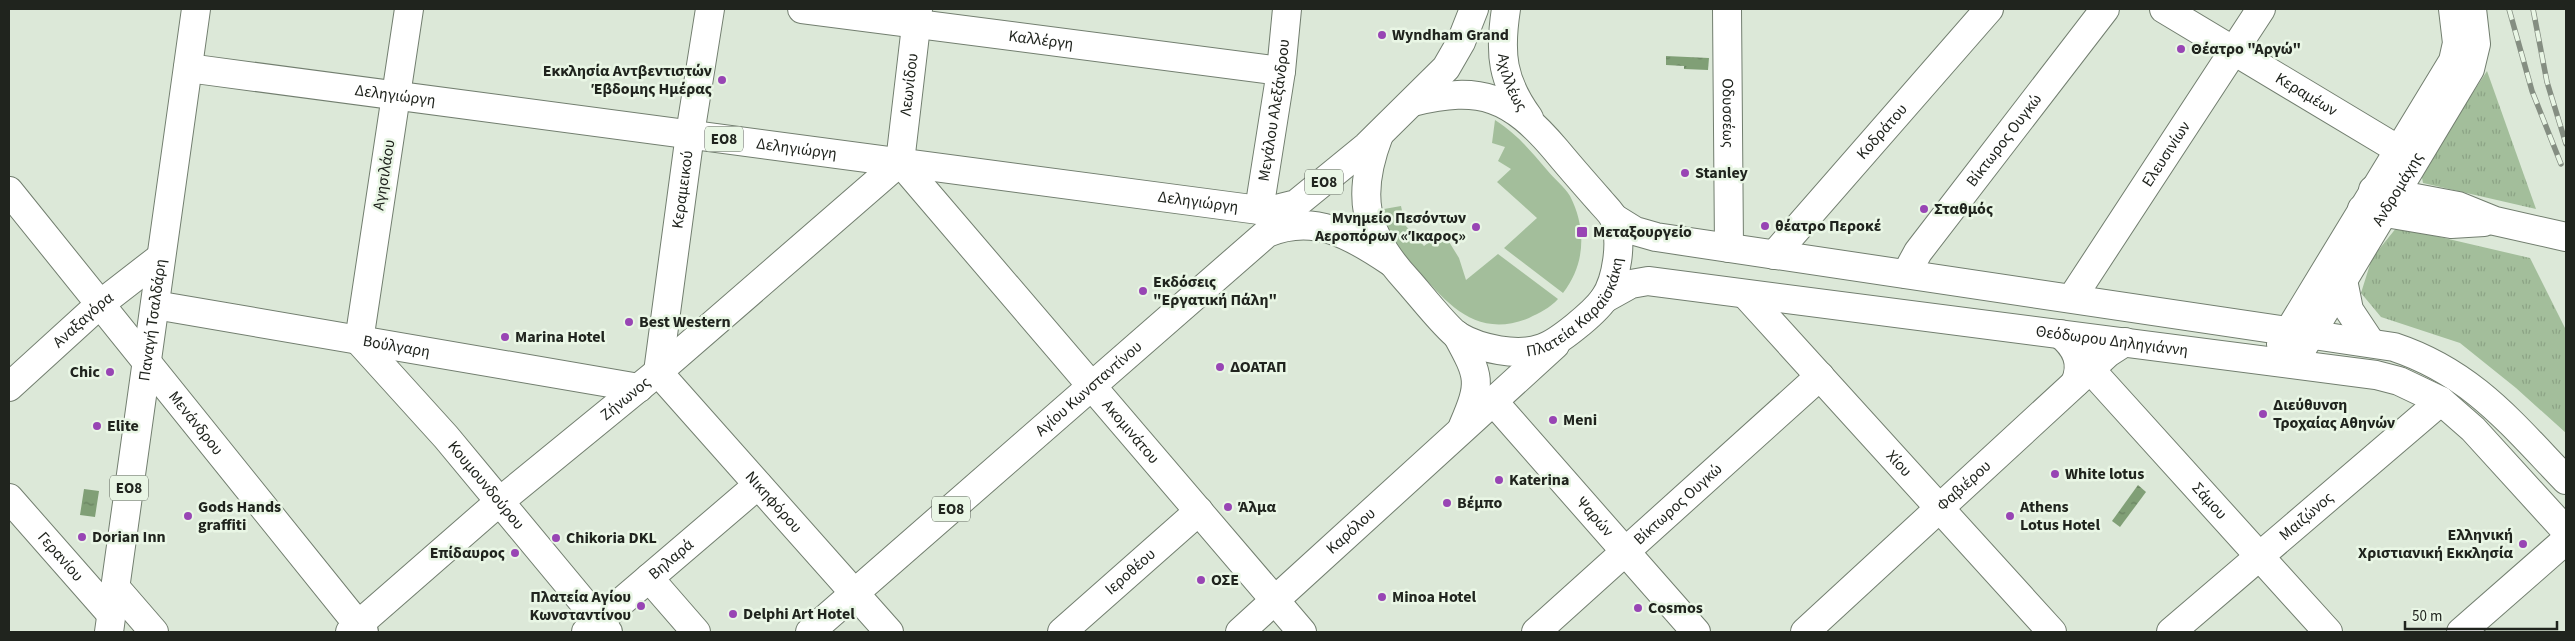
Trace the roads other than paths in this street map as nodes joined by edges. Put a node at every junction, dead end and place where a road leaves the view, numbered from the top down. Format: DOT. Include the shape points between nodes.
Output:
graph roads {
  1 [pos="196,9"];
  2 [pos="409,9"];
  3 [pos="710,9"];
  4 [pos="802,9"];
  5 [pos="1287,9"];
  6 [pos="1474,9"];
  7 [pos="1506,9"];
  8 [pos="1727,9"];
  9 [pos="1989,9"];
  10 [pos="2105,9"];
  11 [pos="2164,9"];
  12 [pos="2262,9"];
  13 [pos="2453,9"];
  14 [pos="2472,9"];
  15 [pos="918,16"];
  16 [pos="2234,51"];
  17 [pos="188,68"];
  18 [pos="1280,71"];
  19 [pos="396,96"];
  20 [pos="1413,102"];
  21 [pos="1533,123"];
  22 [pos="690,134"];
  23 [pos="1380,134"];
  24 [pos="2399,150"];
  25 [pos="900,162"];
  26 [pos="9,191"];
  27 [pos="2378,201"];
  28 [pos="1259,210"];
  29 [pos="1614,218"];
  30 [pos="2566,237"];
  31 [pos="1729,248"];
  32 [pos="1774,255"];
  33 [pos="161,257"];
  34 [pos="1391,262"];
  35 [pos="1906,274"];
  36 [pos="2344,280"];
  37 [pos="1745,294"];
  38 [pos="2072,298"];
  39 [pos="1604,299"];
  40 [pos="99,304"];
  41 [pos="154,305"];
  42 [pos="2301,332"];
  43 [pos="2060,334"];
  44 [pos="1457,335"];
  45 [pos="359,340"];
  46 [pos="1560,340"];
  47 [pos="2125,342"];
  48 [pos="2371,343"];
  49 [pos="146,362"];
  50 [pos="2282,362"];
  51 [pos="1820,376"];
  52 [pos="2083,376"];
  53 [pos="649,380"];
  54 [pos="1092,385"];
  55 [pos="9,386"];
  56 [pos="1493,401"];
  57 [pos="2441,401"];
  58 [pos="1461,430"];
  59 [pos="2566,480"];
  60 [pos="758,485"];
  61 [pos="9,498"];
  62 [pos="499,502"];
  63 [pos="1940,508"];
  64 [pos="1199,511"];
  65 [pos="2566,531"];
  66 [pos="2566,540"];
  67 [pos="1625,552"];
  68 [pos="2259,556"];
  69 [pos="649,578"];
  70 [pos="115,587"];
  71 [pos="854,593"];
  72 [pos="1275,601"];
  73 [pos="110,623"];
  74 [pos="598,629"];
  75 [pos="357,630"];
  76 [pos="154,632"];
  77 [pos="696,632"];
  78 [pos="810,632"];
  79 [pos="889,632"];
  80 [pos="1062,632"];
  81 [pos="1240,632"];
  82 [pos="1302,632"];
  83 [pos="1536,632"];
  84 [pos="1696,632"];
  85 [pos="1805,632"];
  86 [pos="2052,632"];
  87 [pos="2171,632"];
  88 [pos="2328,632"];
  89 [pos="2461,632"];
  1 -- 17 [label="street, Παναγή Τσαλδάρη"];
  2 -- 19 [label="street, Αγησιλάου"];
  3 -- 22 [label="street, Κεραμεικού"];
  4 -- 15 [label="street, Καλλέργη"];
  5 -- 18 [label="street, Μεγάλου Αλεξάνδρου"];
  6 -- 20 [label="street, ΕΟ8" via="1446,68"];
  7 -- 21 [label="street, Αχιλλέως / ΕΟ8" via="1502,61 1518,103"];
  8 -- 31 [label="street, Οδυσσέως"];
  9 -- 32 [label="street, Κοδράτου"];
  10 -- 35 [label="street, Βίκτωρος Ουγκώ" via="1918,252"];
  11 -- 16 [label="street, Κεραμέων"];
  12 -- 16 [label="street, Ελευσινίων"];
  13 -- 24 [label="street, Ανδρομάχης" via="2457,42 2453,61"];
  14 -- 27 [label="street, Ανδρομάχης" via="2476,44 2470,69"];
  15 -- 18 [label="street, Καλλέργη"];
  15 -- 25 [label="street, Λεωνίδου"];
  16 -- 24 [label="street, Κεραμέων"];
  16 -- 38 [label="street, Ελευσινίων"];
  17 -- 19 [label="street, Δεληγιώργη / ΕΟ8"];
  17 -- 33 [label="street, Παναγή Τσαλδάρη / ΕΟ8"];
  18 -- 28 [label="street, Μεγάλου Αλεξάνδρου"];
  19 -- 22 [label="street, Δεληγιώργη / ΕΟ8"];
  19 -- 45 [label="street, Αγησιλάου"];
  20 -- 21 [label="street, Πλατεία Καραϊσκάκη / ΕΟ8" via="1450,95 1477,95 1512,108"];
  20 -- 23 [label="street, Πλατεία Καραϊσκάκη / ΕΟ8"];
  21 -- 29 [label="street, Πλατεία Καραϊσκάκη / ΕΟ8"];
  22 -- 25 [label="street, Δεληγιώργη / ΕΟ8"];
  22 -- 53 [label="street, Κεραμεικού"];
  23 -- 28 [label="street, Δεληγιώργη / ΕΟ8" via="1296,204"];
  23 -- 34 [label="street, Πλατεία Καραϊσκάκη / ΕΟ8" via="1368,169 1365,197 1370,225"];
  24 -- 27 [label="street, Ανδρομάχης"];
  25 -- 28 [label="street, Δεληγιώργη / ΕΟ8"];
  25 -- 53 [label="street, Ζήνωνος"];
  25 -- 54 [label="street, Ακομινάτου"];
  26 -- 40 [label="street, Μενάνδρου"];
  27 -- 30 [label="street" via="2458,206 2495,221"];
  27 -- 36 [label="street, Ανδρομάχης"];
  27 -- 42 [label="street, Ανδρομάχης"];
  29 -- 31 [label="street" via="1635,231 1656,237"];
  29 -- 39 [label="street, Πλατεία Καραϊσκάκη / ΕΟ8" via="1619,241 1618,256"];
  31 -- 32 [label="street"];
  32 -- 35 [label="street"];
  33 -- 40 [label="street, Αναξαγόρα"];
  33 -- 41 [label="street, Παναγή Τσαλδάρη / ΕΟ8"];
  34 -- 44 [label="street, Πλατεία Καραϊσκάκη / ΕΟ8"];
  34 -- 54 [label="street, Αγίου Κωνσταντίνου / ΕΟ8" via="1367,246 1310,224 1267,233"];
  35 -- 38 [label="street"];
  36 -- 42 [label="street, Ανδρομάχης"];
  36 -- 48 [label="street" via="2349,310"];
  37 -- 39 [label="street, Θεόδωρου Δηληγιάννη" via="1648,282 1631,284"];
  37 -- 43 [label="street, Θεόδωρου Δηληγιάννη"];
  37 -- 51 [label="street, Χίου"];
  38 -- 42 [label="street"];
  39 -- 46 [label="street, Πλατεία Καραϊσκάκη / ΕΟ8"];
  40 -- 49 [label="street, Μενάνδρου"];
  40 -- 55 [label="street, Αναξαγόρα"];
  41 -- 45 [label="street, Βούλγαρη"];
  41 -- 49 [label="street, Παναγή Τσαλδάρη / ΕΟ8"];
  42 -- 48 [label="street"];
  42 -- 50 [label="street, Ανδρομάχης"];
  43 -- 47 [label="street, Θεόδωρου Δηληγιάννη"];
  43 -- 52 [label="street" via="2075,348 2078,376"];
  44 -- 46 [label="street, Πλατεία Καραϊσκάκη / ΕΟ8" via="1493,348 1518,352 1542,348"];
  44 -- 58 [label="street, Καρόλου" via="1471,361 1477,382 1473,403"];
  45 -- 53 [label="street, Βούλγαρη"];
  45 -- 62 [label="street, Κουμουνδούρου"];
  46 -- 56 [label="street, Καρόλου"];
  47 -- 50 [label="street, Θεόδωρου Δηληγιάννη"];
  47 -- 52 [label="street, Φαβιέρου"];
  48 -- 59 [label="street" via="2410,352 2468,383"];
  49 -- 70 [label="street, Παναγή Τσαλδάρη / ΕΟ8"];
  49 -- 75 [label="street, Μενάνδρου"];
  50 -- 57 [label="street, Θεόδωρου Δηληγιάννη" via="2376,375 2399,381"];
  51 -- 63 [label="street, Χίου"];
  51 -- 67 [label="street, Βίκτωρος Ουγκώ"];
  52 -- 63 [label="street, Φαβιέρου"];
  52 -- 68 [label="street, Σάμου"];
  53 -- 60 [label="street, Νικηφόρου"];
  53 -- 62 [label="street, Ζήνωνος"];
  54 -- 64 [label="street, Ακομινάτου"];
  54 -- 71 [label="street, Αγίου Κωνσταντίνου / ΕΟ8"];
  56 -- 58 [label="street, Καρόλου"];
  56 -- 67 [label="street, Ψαρών"];
  57 -- 65 [label="street, Θεόδωρου Δηληγιάννη" via="2473,430"];
  57 -- 68 [label="street, Μαιζώνος"];
  58 -- 72 [label="street, Καρόλου"];
  60 -- 69 [label="street, Βηλαρά"];
  60 -- 71 [label="street, Νικηφόρου"];
  61 -- 73 [label="street, Γερανίου"];
  62 -- 74 [label="street, Κουμουνδούρου"];
  62 -- 75 [label="street, Ζήνωνος"];
  63 -- 85 [label="street, Φαβιέρου"];
  63 -- 86 [label="street, Χίου"];
  64 -- 72 [label="street, Ακομινάτου"];
  64 -- 80 [label="street, Ιεροθέου"];
  66 -- 89 [label="street"];
  67 -- 83 [label="street, Βίκτωρος Ουγκώ"];
  67 -- 84 [label="street, Ψαρών"];
  68 -- 87 [label="street, Μαιζώνος"];
  68 -- 88 [label="street, Σάμου"];
  69 -- 74 [label="street, Βηλαρά"];
  69 -- 77 [label="street"];
  70 -- 73 [label="street, Παναγή Τσαλδάρη / ΕΟ8"];
  70 -- 76 [label="street"];
  71 -- 78 [label="street, Αγίου Κωνσταντίνου / ΕΟ8"];
  71 -- 79 [label="street, Νικηφόρου"];
  72 -- 81 [label="street, Καρόλου"];
  72 -- 82 [label="street, Ακομινάτου"];
}
